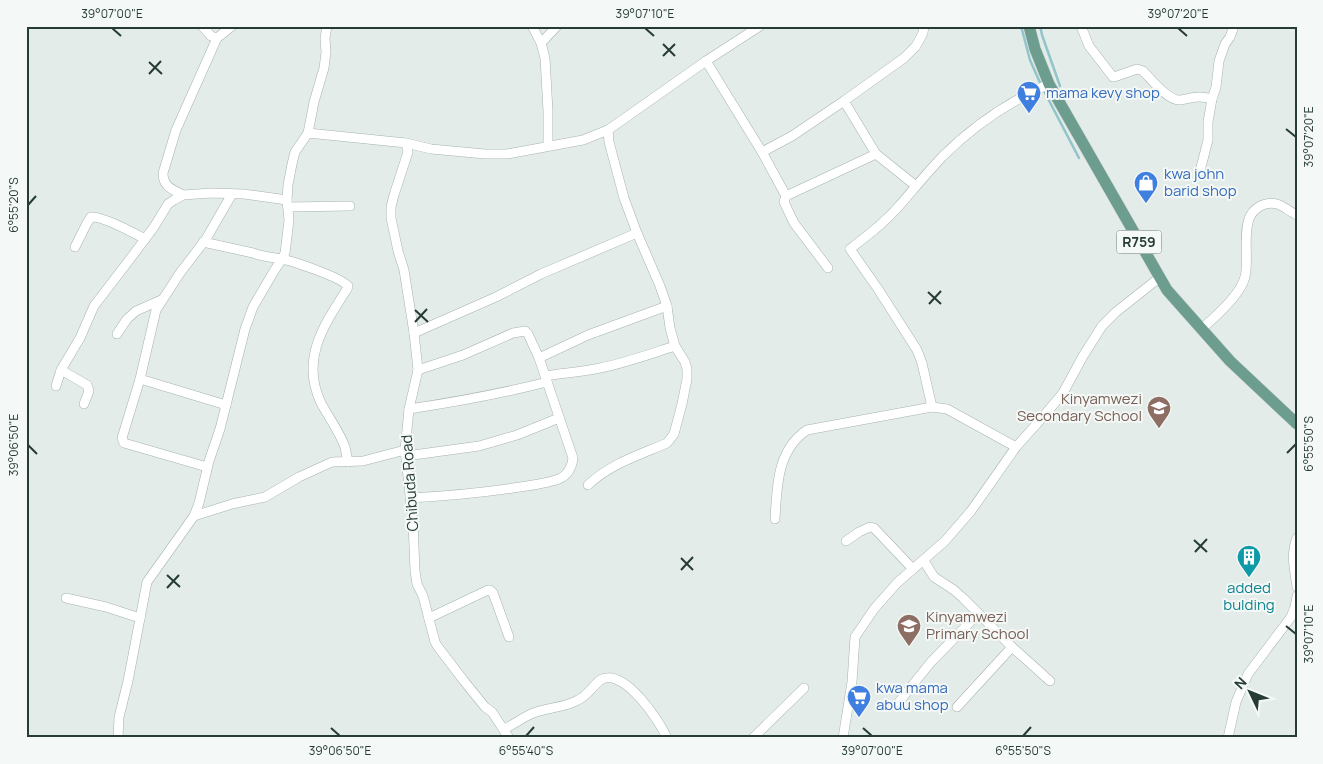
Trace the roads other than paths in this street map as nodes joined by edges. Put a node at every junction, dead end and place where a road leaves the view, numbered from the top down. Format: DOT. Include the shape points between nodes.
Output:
graph roads {
  1 [pos="202,26"];
  2 [pos="232,26"];
  3 [pos="327,26"];
  4 [pos="532,26"];
  5 [pos="557,26"];
  6 [pos="760,26"];
  7 [pos="924,26"];
  8 [pos="1029,26"];
  9 [pos="1081,26"];
  10 [pos="1234,26"];
  11 [pos="217,38"];
  12 [pos="541,43"];
  13 [pos="706,61"];
  14 [pos="1049,84"];
  15 [pos="1212,99"];
  16 [pos="844,101"];
  17 [pos="608,130"];
  18 [pos="308,133"];
  19 [pos="406,143"];
  20 [pos="548,146"];
  21 [pos="762,152"];
  22 [pos="876,154"];
  23 [pos="1200,171"];
  24 [pos="916,186"];
  25 [pos="232,194"];
  26 [pos="183,196"];
  27 [pos="786,196"];
  28 [pos="288,203"];
  29 [pos="350,206"];
  30 [pos="1297,216"];
  31 [pos="637,233"];
  32 [pos="145,239"];
  33 [pos="203,242"];
  34 [pos="75,247"];
  35 [pos="282,259"];
  36 [pos="828,268"];
  37 [pos="1160,278"];
  38 [pos="161,300"];
  39 [pos="667,306"];
  40 [pos="1201,330"];
  41 [pos="414,333"];
  42 [pos="117,334"];
  43 [pos="675,346"];
  44 [pos="539,358"];
  45 [pos="61,370"];
  46 [pos="418,370"];
  47 [pos="140,379"];
  48 [pos="546,379"];
  49 [pos="56,386"];
  50 [pos="84,404"];
  51 [pos="226,405"];
  52 [pos="932,407"];
  53 [pos="409,409"];
  54 [pos="559,418"];
  55 [pos="1297,424"];
  56 [pos="1016,447"];
  57 [pos="405,453"];
  58 [pos="348,462"];
  59 [pos="207,467"];
  60 [pos="588,485"];
  61 [pos="410,498"];
  62 [pos="194,516"];
  63 [pos="775,519"];
  64 [pos="1297,538"];
  65 [pos="846,541"];
  66 [pos="924,561"];
  67 [pos="913,570"];
  68 [pos="1297,587"];
  69 [pos="1297,596"];
  70 [pos="66,598"];
  71 [pos="978,614"];
  72 [pos="140,618"];
  73 [pos="429,618"];
  74 [pos="509,637"];
  75 [pos="1012,647"];
  76 [pos="1050,681"];
  77 [pos="804,688"];
  78 [pos="899,702"];
  79 [pos="957,707"];
  80 [pos="504,730"];
  81 [pos="118,738"];
  82 [pos="509,738"];
  83 [pos="667,738"];
  84 [pos="753,738"];
  85 [pos="843,738"];
  86 [pos="1228,738"];
  1 -- 11 [label="street"];
  2 -- 11 [label="street"];
  3 -- 18 [label="street" via="324,68"];
  4 -- 12 [label="street"];
  5 -- 12 [label="street"];
  6 -- 13 [label="street"];
  7 -- 16 [label="street" via="916,46 904,58"];
  8 -- 14 [label="main road, R759"];
  9 -- 15 [label="street" via="1089,46 1113,77 1138,69 1171,98 1179,100 1202,96"];
  10 -- 15 [label="street" via="1222,52"];
  11 -- 26 [label="street" via="176,130 162,174 166,186"];
  12 -- 20 [label="street" via="545,58"];
  13 -- 17 [label="street"];
  13 -- 21 [label="street"];
  14 -- 24 [label="street" via="989,119 943,157"];
  14 -- 37 [label="main road, R759"];
  15 -- 23 [label="street" via="1208,140"];
  16 -- 21 [label="street"];
  16 -- 22 [label="street"];
  17 -- 20 [label="street" via="583,140"];
  17 -- 31 [label="street" via="624,198"];
  18 -- 19 [label="street"];
  18 -- 28 [label="street" via="292,164"];
  19 -- 20 [label="street" via="431,149 486,154 507,154"];
  19 -- 41 [label="street, Chibuda Road" via="408,152 394,195 391,218 404,270"];
  21 -- 27 [label="street"];
  22 -- 24 [label="street"];
  22 -- 27 [label="street"];
  24 -- 52 [label="street" via="876,229 850,250 917,350"];
  25 -- 26 [label="street"];
  25 -- 28 [label="street"];
  25 -- 33 [label="street"];
  26 -- 32 [label="street" via="168,204"];
  27 -- 36 [label="street" via="784,202 794,223"];
  28 -- 29 [label="street"];
  28 -- 35 [label="street" via="288,238"];
  30 -- 40 [label="street" via="1277,204 1268,203 1254,212 1249,219 1245,276 1241,285"];
  31 -- 39 [label="street"];
  31 -- 41 [label="street"];
  32 -- 34 [label="street" via="97,216 87,222"];
  32 -- 45 [label="street" via="94,306"];
  33 -- 35 [label="street"];
  33 -- 38 [label="street"];
  35 -- 51 [label="street" via="253,307"];
  35 -- 58 [label="street" via="336,278 348,286 323,327 316,346 313,375 317,392 345,447"];
  37 -- 40 [label="main road, R759"];
  37 -- 56 [label="street" via="1102,326 1063,393"];
  38 -- 42 [label="street" via="136,312"];
  38 -- 47 [label="street"];
  39 -- 43 [label="street"];
  39 -- 44 [label="street" via="588,335"];
  40 -- 55 [label="main road, R759"];
  41 -- 46 [label="street, Chibuda Road"];
  43 -- 48 [label="street" via="627,362 566,372"];
  43 -- 60 [label="street" via="685,362 687,379 674,434 667,443 621,462"];
  44 -- 46 [label="street" via="528,334 521,331"];
  44 -- 48 [label="street"];
  45 -- 49 [label="street"];
  45 -- 50 [label="street" via="87,385 89,391"];
  46 -- 53 [label="street, Chibuda Road"];
  47 -- 51 [label="street"];
  47 -- 59 [label="street" via="123,433 124,443"];
  48 -- 53 [label="street" via="505,393"];
  48 -- 54 [label="street"];
  51 -- 59 [label="street"];
  52 -- 56 [label="street" via="947,409"];
  52 -- 63 [label="street" via="807,430 798,436 782,463"];
  53 -- 57 [label="street, Chibuda Road"];
  54 -- 57 [label="street" via="479,446"];
  54 -- 61 [label="street" via="574,458 572,467 559,479 480,493"];
  56 -- 66 [label="street" via="972,511"];
  57 -- 58 [label="street"];
  57 -- 61 [label="street, Chibuda Road"];
  58 -- 62 [label="street" via="332,462 266,497"];
  59 -- 62 [label="street"];
  61 -- 73 [label="street, Chibuda Road" via="417,584"];
  62 -- 72 [label="street" via="147,582"];
  64 -- 68 [label="street" via="1293,558"];
  65 -- 67 [label="street" via="859,532 874,528"];
  66 -- 67 [label="street"];
  66 -- 71 [label="street" via="934,577 954,590"];
  67 -- 85 [label="street" via="874,609 856,637"];
  69 -- 86 [label="street" via="1291,617 1248,674 1236,702"];
  70 -- 72 [label="street"];
  71 -- 75 [label="street"];
  71 -- 78 [label="street" via="931,662"];
  72 -- 81 [label="street" via="119,717"];
  73 -- 74 [label="street" via="490,590"];
  73 -- 80 [label="street, Chibuda Road" via="438,647"];
  75 -- 76 [label="street"];
  75 -- 79 [label="street"];
  77 -- 84 [label="street"];
  80 -- 82 [label="street, Chibuda Road"];
  80 -- 83 [label="street" via="531,714 573,703 599,681 611,677 642,700"];
}
